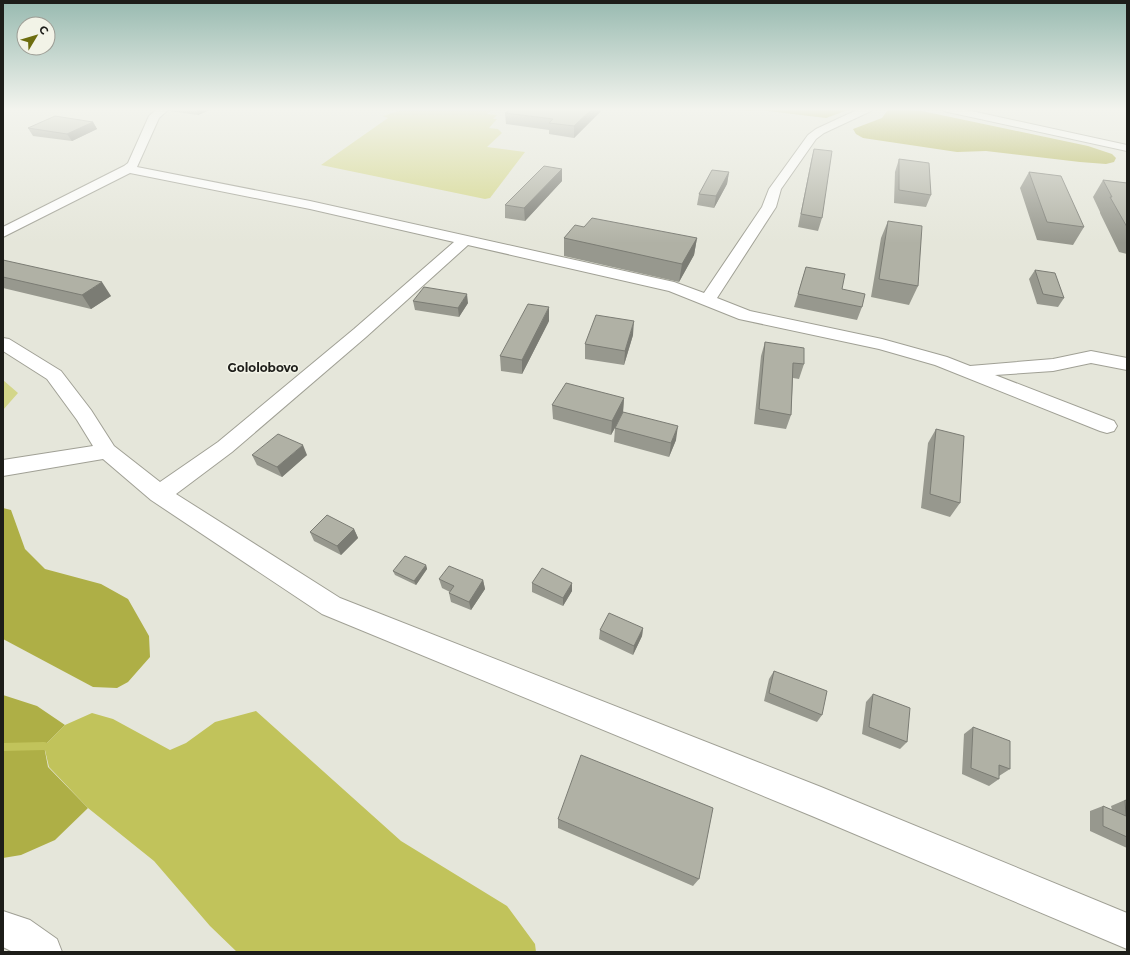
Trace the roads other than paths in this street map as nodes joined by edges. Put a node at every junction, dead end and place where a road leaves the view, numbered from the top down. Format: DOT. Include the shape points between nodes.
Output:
graph roads {
  1 [pos="138,154"];
  2 [pos="800,154"];
  3 [pos="128,169"];
  4 [pos="3,233"];
  5 [pos="464,241"];
  6 [pos="707,301"];
  7 [pos="3,342"];
  8 [pos="1127,364"];
  9 [pos="967,372"];
  10 [pos="1107,426"];
  11 [pos="107,451"];
  12 [pos="3,468"];
  13 [pos="159,494"];
  14 [pos="3,929"];
  15 [pos="1127,931"];
  16 [pos="44,952"];
  1 -- 3 [label="street"];
  2 -- 6 [label="street" via="775,189 769,207"];
  3 -- 4 [label="street"];
  3 -- 5 [label="street" via="310,205"];
  5 -- 6 [label="street" via="674,287"];
  5 -- 13 [label="street" via="225,448"];
  6 -- 9 [label="street" via="745,315 882,344"];
  7 -- 11 [label="street" via="54,375"];
  8 -- 9 [label="street" via="1091,357 1053,365"];
  9 -- 10 [label="street"];
  11 -- 12 [label="street"];
  11 -- 13 [label="street"];
  13 -- 15 [label="street" via="331,606 821,803"];
  14 -- 16 [label="street" via="16,933"];
}
